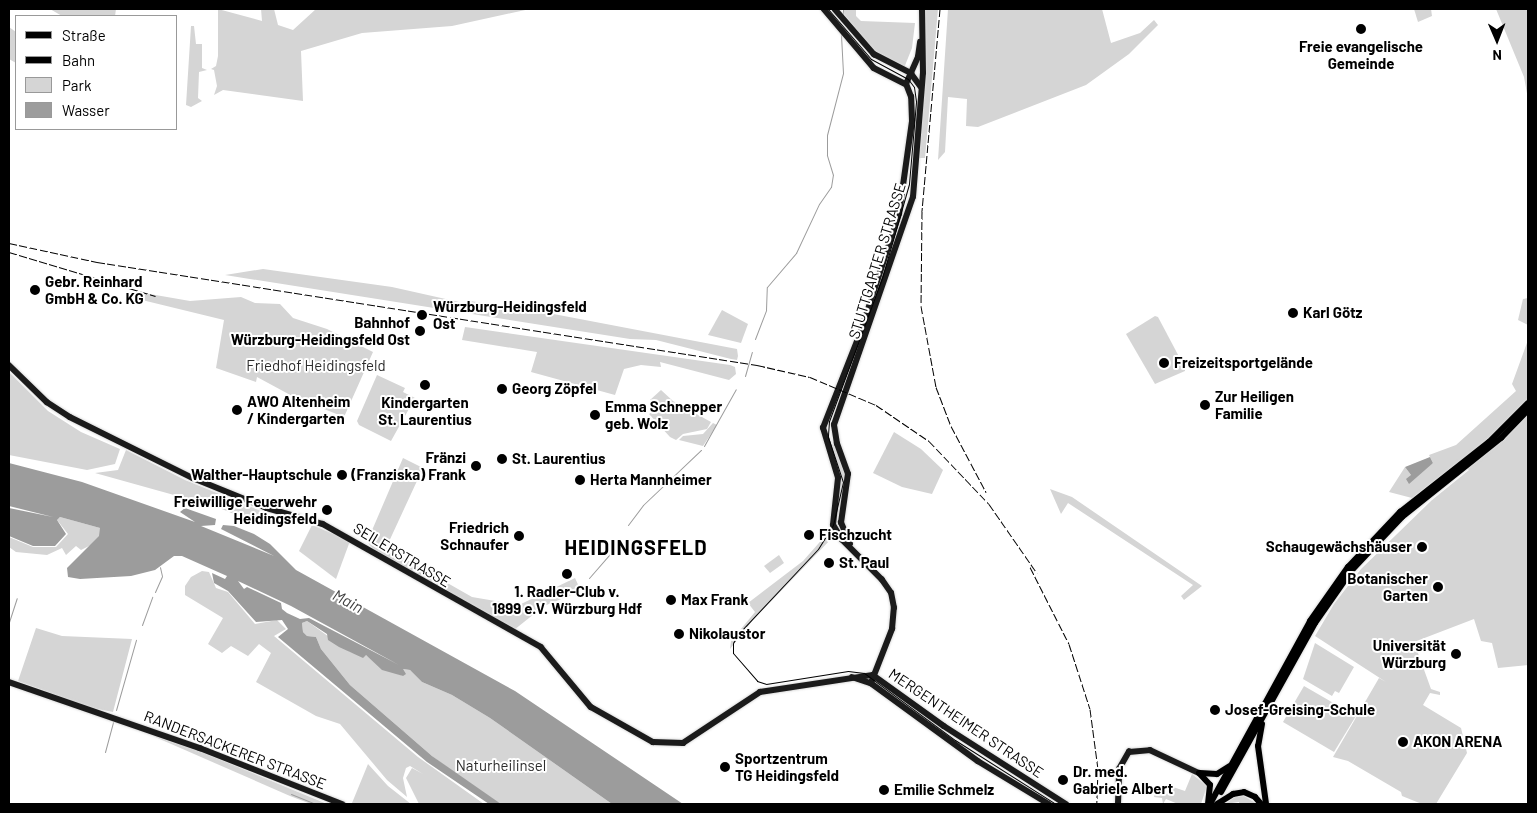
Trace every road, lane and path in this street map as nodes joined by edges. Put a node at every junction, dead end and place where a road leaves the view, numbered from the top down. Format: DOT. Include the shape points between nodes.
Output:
graph roads {
  1 [pos="824,9"];
  2 [pos="922,9"];
  3 [pos="836,11"];
  4 [pos="922,27"];
  5 [pos="922,62"];
  6 [pos="913,74"];
  7 [pos="906,84"];
  8 [pos="922,89"];
  9 [pos="9,365"];
  10 [pos="843,372"];
  11 [pos="852,379"];
  12 [pos="1528,403"];
  13 [pos="1528,410"];
  14 [pos="1481,451"];
  15 [pos="1473,458"];
  16 [pos="854,550"];
  17 [pos="873,675"];
  18 [pos="849,677"];
  19 [pos="9,682"];
  20 [pos="871,682"];
  21 [pos="760,692"];
  22 [pos="1268,707"];
  23 [pos="1231,765"];
  24 [pos="1199,773"];
  25 [pos="342,804"];
  26 [pos="1049,804"];
  27 [pos="1066,804"];
  28 [pos="1118,804"];
  29 [pos="1209,804"];
  30 [pos="1216,804"];
  31 [pos="1261,804"];
  32 [pos="1266,804"];
  1 -- 7 [label="main road" via="874,68"];
  2 -- 4 [label="main road, STUTTGARTER STRASSE"];
  3 -- 6 [label="main road" via="881,60"];
  4 -- 5 [label="main road, STUTTGARTER STRASSE"];
  4 -- 6 [label="main road, STUTTGARTER STRASSE"];
  5 -- 6 [label="main road, STUTTGARTER STRASSE"];
  5 -- 8 [label="main road, STUTTGARTER STRASSE"];
  6 -- 7 [label="main road, STUTTGARTER STRASSE"];
  6 -- 8 [label="main road"];
  7 -- 10 [label="main road, STUTTGARTER STRASSE" via="911,97 912,120 899,214 867,314"];
  8 -- 11 [label="main road, STUTTGARTER STRASSE" via="913,197"];
  9 -- 21 [label="main road, SEILERSTRASSE" via="46,402 70,417 193,478 267,508 323,524 541,647 591,707 653,742 683,743"];
  10 -- 11 [label="main road"];
  10 -- 16 [label="main road, STUTTGARTER STRASSE" via="826,414 823,433 838,478 832,523"];
  11 -- 16 [label="main road, STUTTGARTER STRASSE" via="834,431 849,478 841,523"];
  12 -- 14 [label="main road"];
  13 -- 14 [label="main road"];
  14 -- 15 [label="main road"];
  15 -- 22 [label="main road" via="1402,517 1352,570 1315,622"];
  15 -- 23 [label="main road" via="1400,512 1344,572 1310,621"];
  16 -- 17 [label="main road" via="891,594 894,622"];
  17 -- 18 [label="main road, MERGENTHEIMER STRASSE"];
  17 -- 20 [label="main road"];
  17 -- 27 [label="main road, MERGENTHEIMER STRASSE" via="944,726"];
  18 -- 20 [label="main road, MERGENTHEIMER STRASSE"];
  18 -- 21 [label="main road, MERGENTHEIMER STRASSE"];
  19 -- 25 [label="main road, RANDERSACKERER STRASSE" via="200,748"];
  20 -- 26 [label="main road, MERGENTHEIMER STRASSE" via="978,761"];
  22 -- 30 [label="main road"];
  22 -- 32 [label="main road" via="1258,746"];
  23 -- 24 [label="main road" via="1217,774"];
  23 -- 29 [label="main road"];
  24 -- 28 [label="main road" via="1150,750 1129,752 1119,769"];
  24 -- 29 [label="main road" via="1210,785"];
  30 -- 31 [label="main road" via="1244,792"];
}
